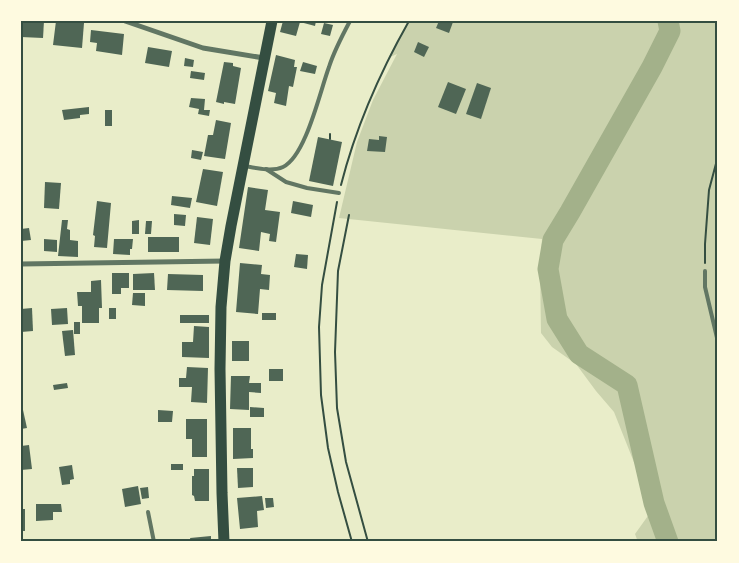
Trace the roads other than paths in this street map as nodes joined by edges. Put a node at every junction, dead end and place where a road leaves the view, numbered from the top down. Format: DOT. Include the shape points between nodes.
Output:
graph roads {
  1 [pos="125,21"];
  2 [pos="272,21"];
  3 [pos="350,21"];
  4 [pos="265,58"];
  5 [pos="243,166"];
  6 [pos="266,169"];
  7 [pos="339,193"];
  8 [pos="226,261"];
  9 [pos="21,264"];
  10 [pos="705,271"];
  11 [pos="718,342"];
  12 [pos="148,512"];
  13 [pos="154,542"];
  14 [pos="224,542"];
  1 -- 4 [label="street" via="202,48"];
  2 -- 4 [label="main road"];
  3 -- 6 [label="lane" via="330,64 299,151 283,167"];
  4 -- 5 [label="main road"];
  5 -- 6 [label="lane"];
  5 -- 8 [label="main road"];
  6 -- 7 [label="lane" via="286,182"];
  8 -- 9 [label="street"];
  8 -- 14 [label="main road" via="220,369"];
  10 -- 11 [label="lane" via="705,287"];
  12 -- 13 [label="lane"];
}
